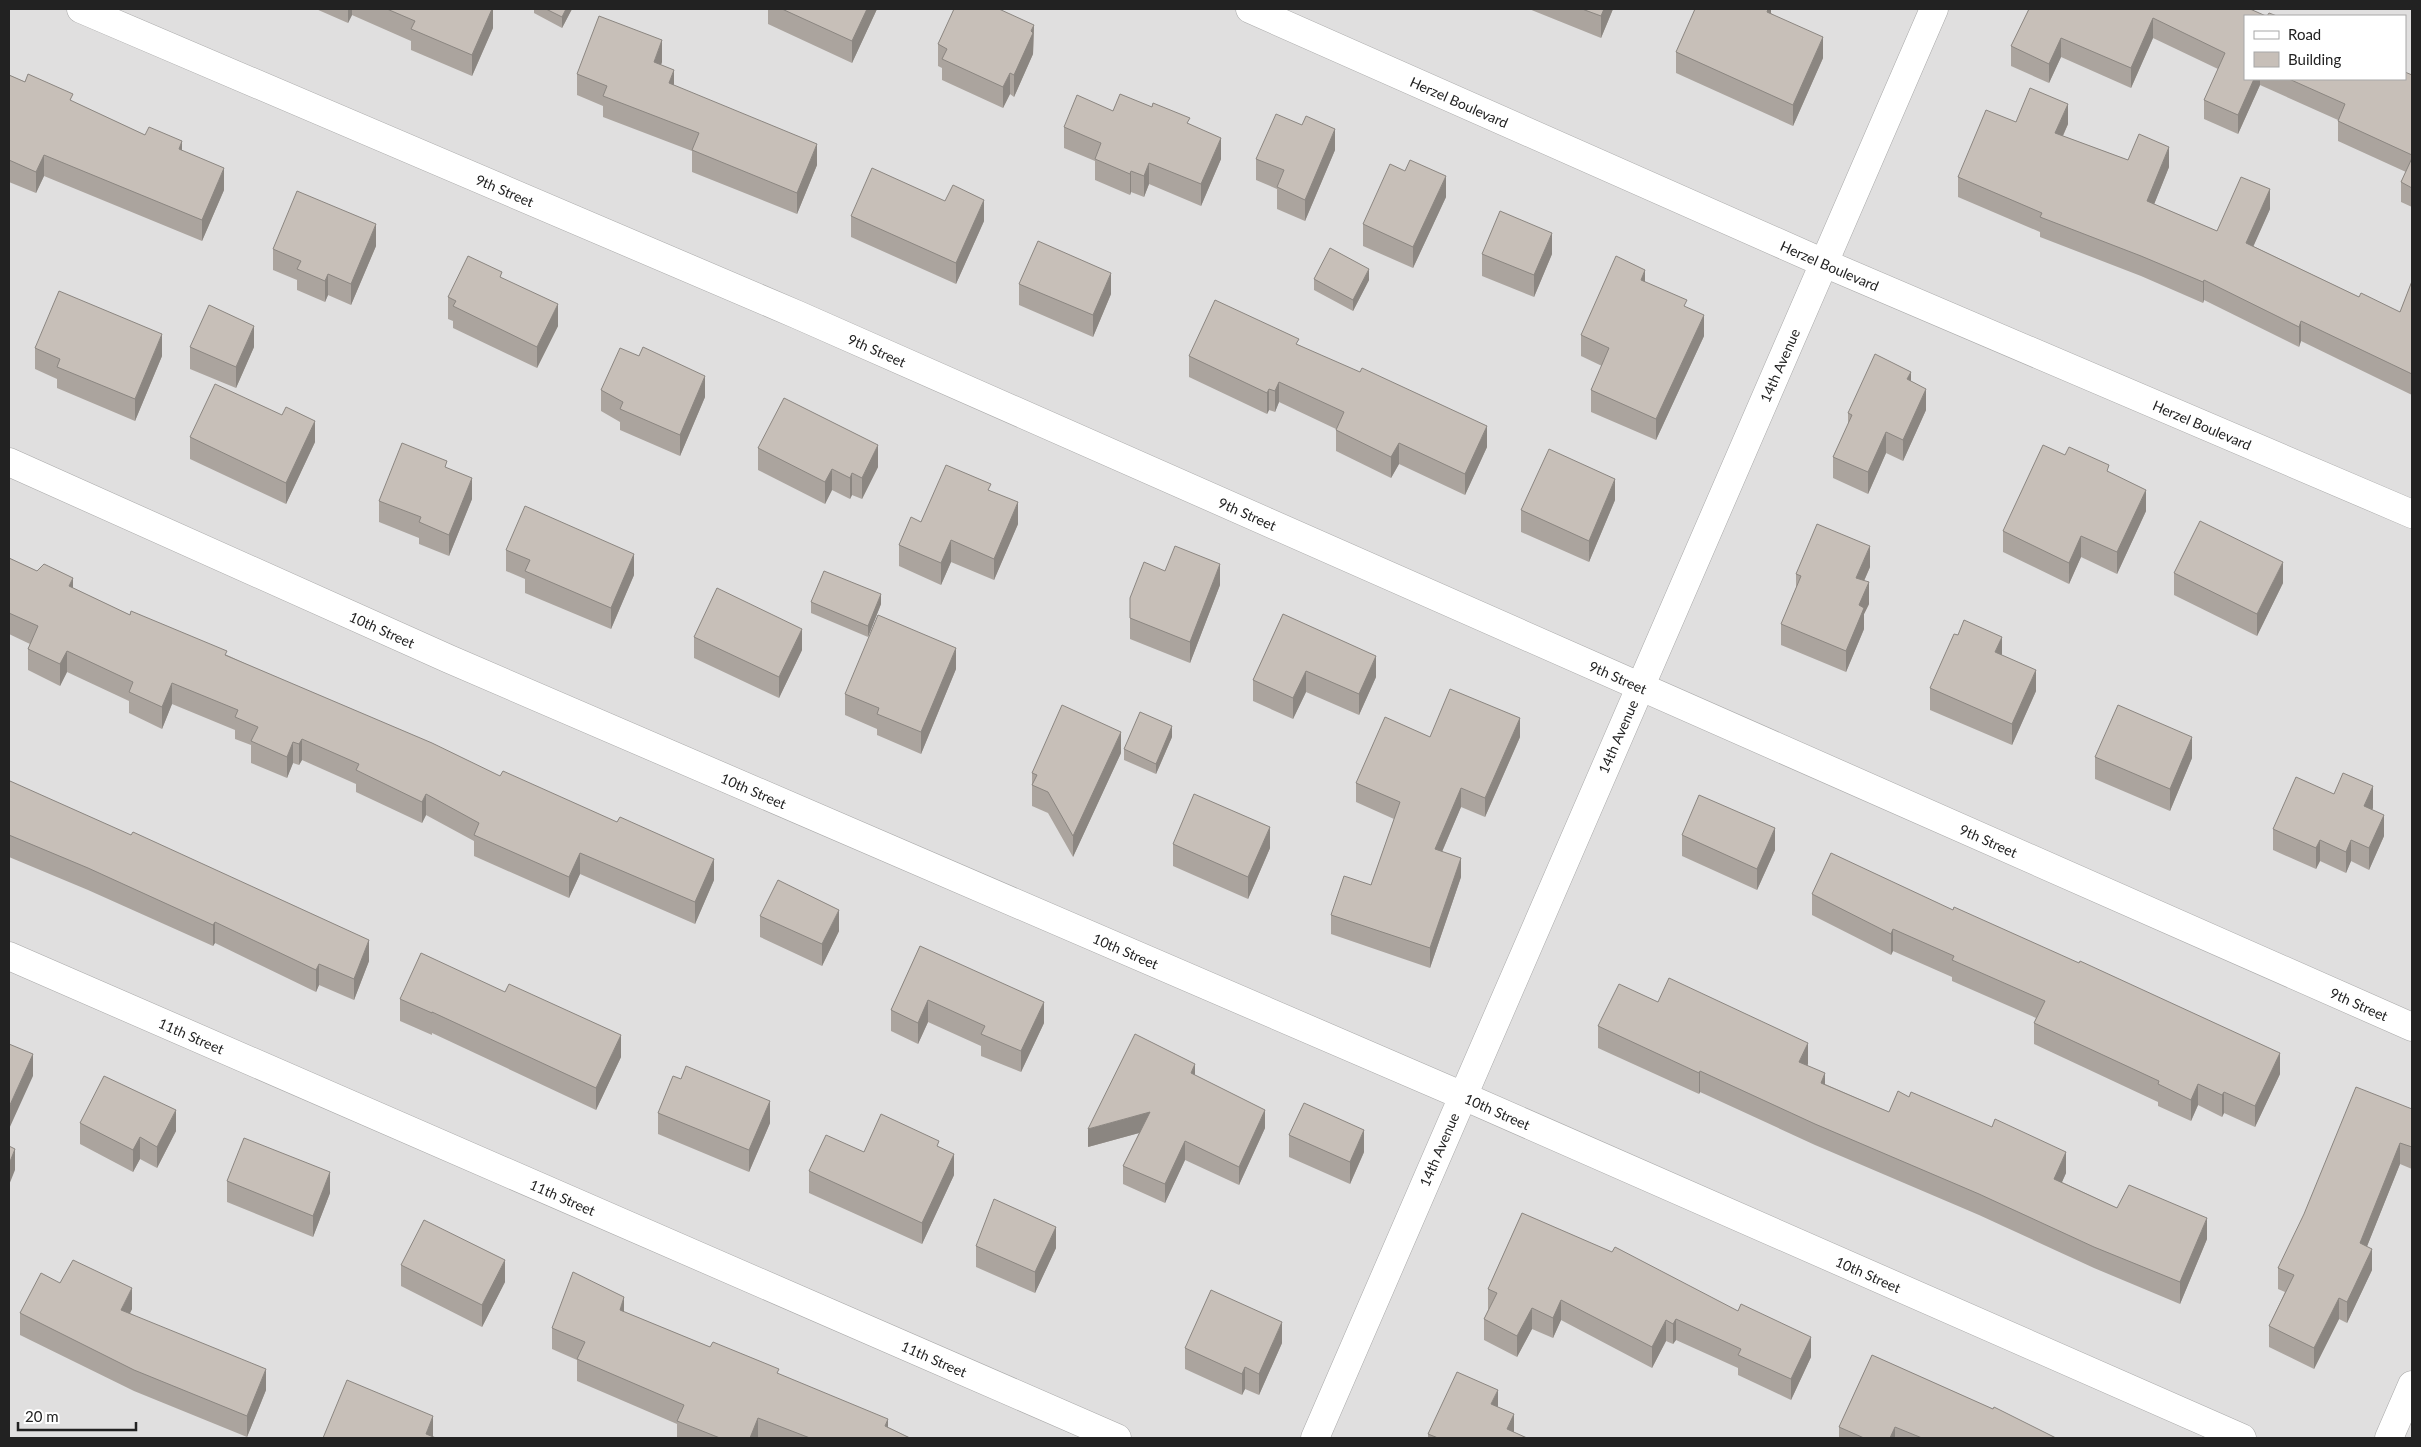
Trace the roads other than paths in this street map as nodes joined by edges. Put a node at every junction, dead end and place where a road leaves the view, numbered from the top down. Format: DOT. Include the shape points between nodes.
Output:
graph roads {
  1 [pos="81,9"];
  2 [pos="1250,9"];
  3 [pos="1934,9"];
  4 [pos="1824,263"];
  5 [pos="9,462"];
  6 [pos="2412,514"];
  7 [pos="1641,687"];
  8 [pos="9,956"];
  9 [pos="2412,1027"];
  10 [pos="1460,1096"];
  11 [pos="2412,1385"];
  12 [pos="1117,1438"];
  13 [pos="1315,1438"];
  14 [pos="2242,1438"];
  15 [pos="2388,1438"];
  1 -- 7 [label="street, 9th Street" via="816,323"];
  2 -- 4 [label="street, Herzel Boulevard"];
  3 -- 4 [label="street, 14th Avenue"];
  4 -- 6 [label="street, Herzel Boulevard"];
  4 -- 7 [label="street, 14th Avenue"];
  5 -- 10 [label="street, 10th Street" via="458,663"];
  7 -- 9 [label="street, 9th Street"];
  7 -- 10 [label="street, 14th Avenue"];
  8 -- 12 [label="street, 11th Street"];
  10 -- 13 [label="street, 14th Avenue"];
  10 -- 14 [label="street, 10th Street"];
  11 -- 15 [label="street"];
}
